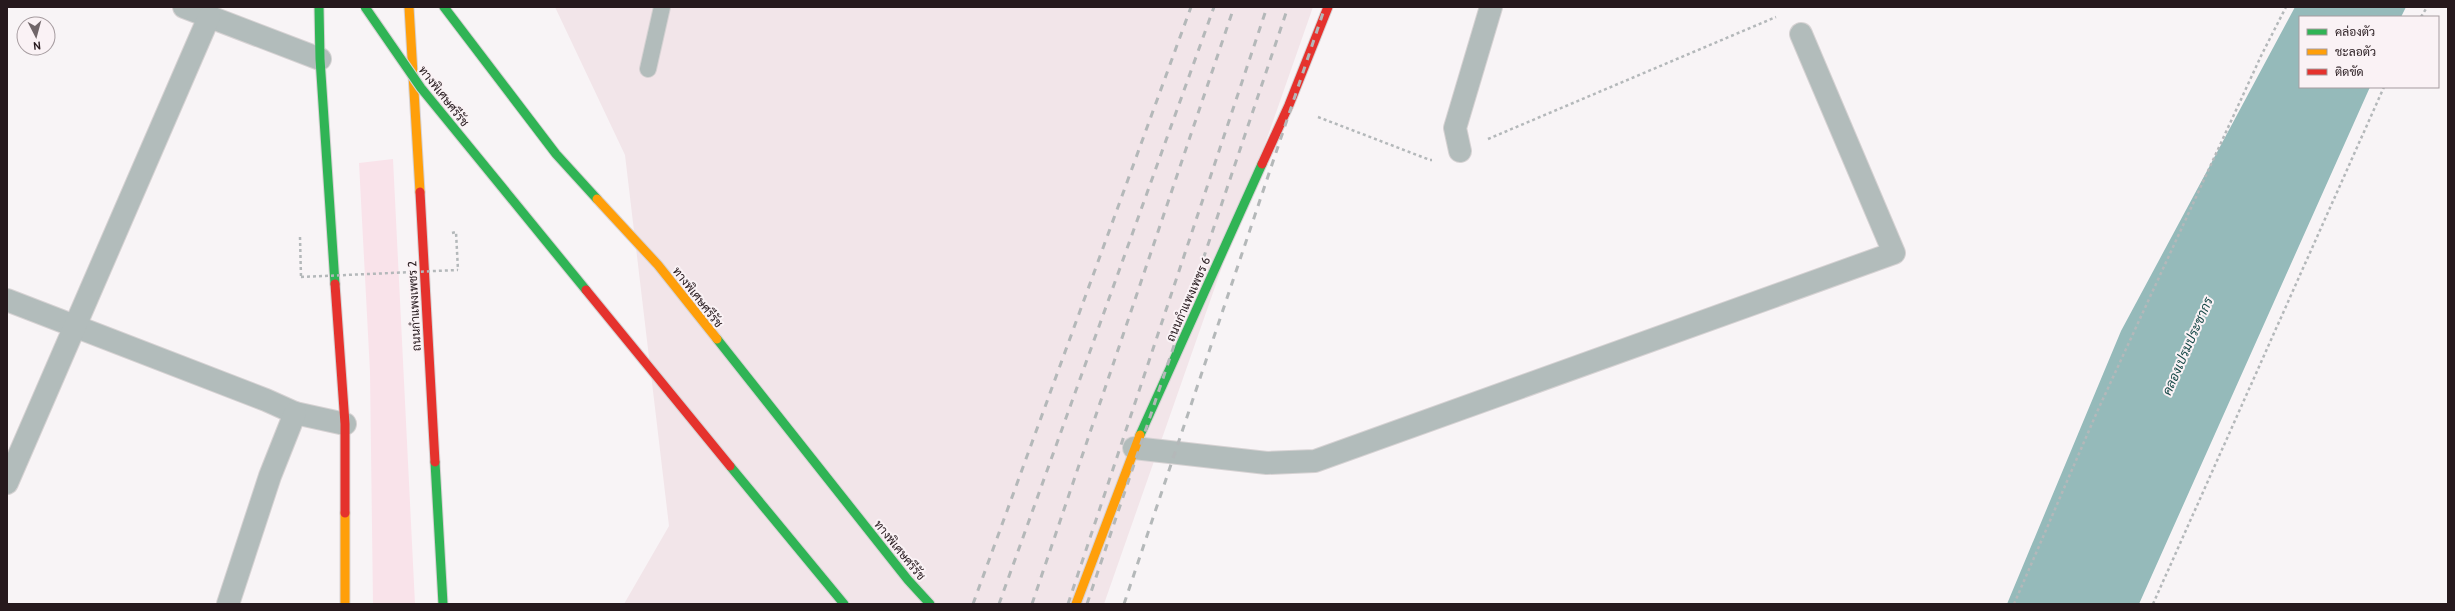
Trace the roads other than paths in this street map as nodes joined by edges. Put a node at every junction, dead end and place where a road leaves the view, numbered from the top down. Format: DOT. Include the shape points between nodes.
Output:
graph roads {
  1 [pos="184,7"];
  2 [pos="319,7"];
  3 [pos="365,7"];
  4 [pos="409,7"];
  5 [pos="444,7"];
  6 [pos="662,7"];
  7 [pos="1328,7"];
  8 [pos="1491,7"];
  9 [pos="209,17"];
  10 [pos="472,27"];
  11 [pos="1801,34"];
  12 [pos="481,53"];
  13 [pos="320,58"];
  14 [pos="648,69"];
  15 [pos="1460,151"];
  16 [pos="7,300"];
  17 [pos="75,327"];
  18 [pos="295,413"];
  19 [pos="345,424"];
  20 [pos="1134,448"];
  21 [pos="7,483"];
  22 [pos="228,604"];
  23 [pos="345,604"];
  24 [pos="443,604"];
  25 [pos="844,604"];
  26 [pos="930,604"];
  27 [pos="1076,604"];
  1 -- 9 [label="street"];
  2 -- 13 [label="main road"];
  3 -- 25 [label="main road, ทางพิเศษศรีรัช, bridge" via="422,88"];
  4 -- 24 [label="main road, ถนนกำแพงเพชร 2"];
  5 -- 12 [label="main road, ทางพิเศษศรีรัช"];
  6 -- 14 [label="lane"];
  7 -- 20 [label="main road, ถนนกำแพงเพชร 6" via="1289,105"];
  8 -- 15 [label="street" via="1455,128"];
  9 -- 13 [label="street"];
  9 -- 17 [label="street"];
  10 -- 12 [label="main road"];
  11 -- 20 [label="street" via="1894,253 1315,461 1266,463"];
  12 -- 26 [label="main road, ทางพิเศษศรีรัช" via="556,154 658,265 908,580"];
  13 -- 19 [label="main road"];
  16 -- 17 [label="street"];
  17 -- 18 [label="street"];
  17 -- 21 [label="street"];
  18 -- 19 [label="street"];
  18 -- 22 [label="street" via="270,476"];
  19 -- 23 [label="main road"];
  20 -- 27 [label="main road, ถนนกำแพงเพชร 6"];
}
